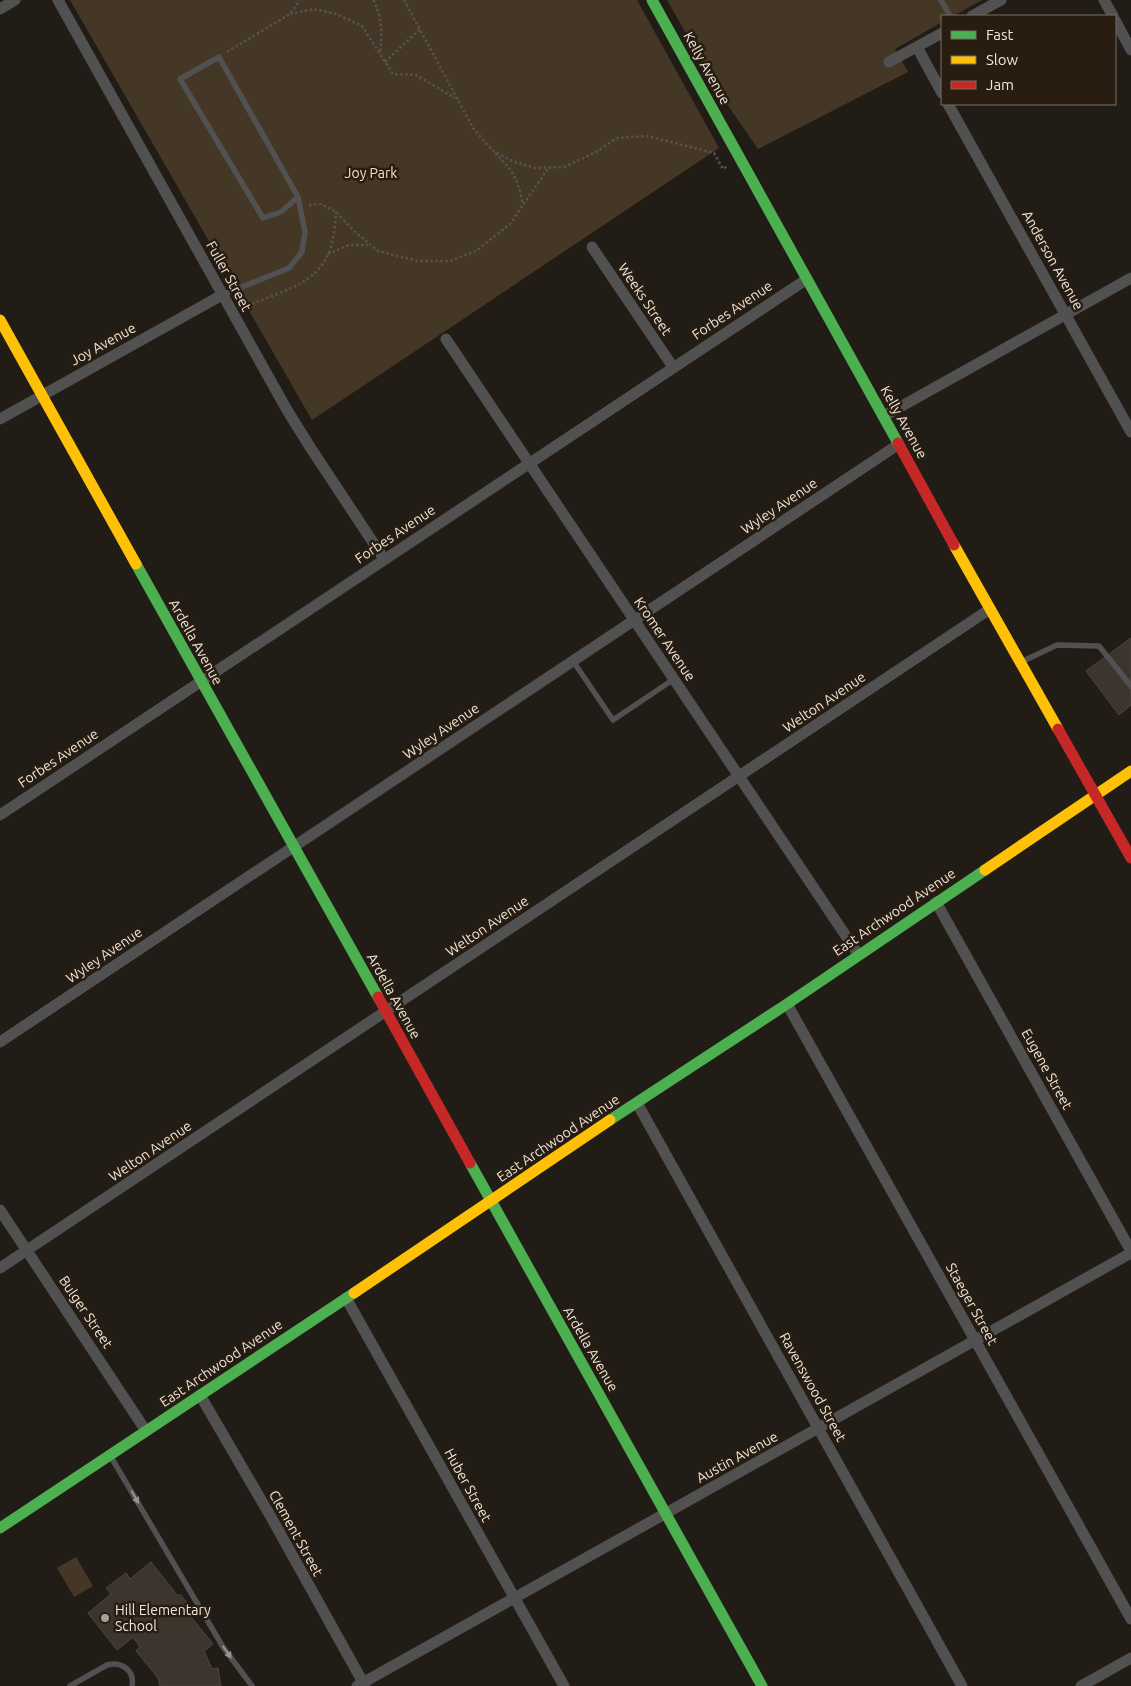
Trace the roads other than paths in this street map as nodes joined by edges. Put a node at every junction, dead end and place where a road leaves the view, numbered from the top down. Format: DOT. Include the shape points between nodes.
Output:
graph roads {
  1 [pos="15,0"];
  2 [pos="58,0"];
  3 [pos="652,0"];
  4 [pos="941,0"];
  5 [pos="1001,0"];
  6 [pos="1104,0"];
  7 [pos="0,9"];
  8 [pos="949,15"];
  9 [pos="974,15"];
  10 [pos="1112,15"];
  11 [pos="1116,22"];
  12 [pos="941,34"];
  13 [pos="917,47"];
  14 [pos="1131,50"];
  15 [pos="889,62"];
  16 [pos="941,91"];
  17 [pos="949,105"];
  18 [pos="298,197"];
  19 [pos="592,247"];
  20 [pos="1131,278"];
  21 [pos="807,279"];
  22 [pos="222,294"];
  23 [pos="1066,313"];
  24 [pos="0,320"];
  25 [pos="446,340"];
  26 [pos="673,367"];
  27 [pos="42,395"];
  28 [pos="884,416"];
  29 [pos="0,420"];
  30 [pos="1131,432"];
  31 [pos="900,444"];
  32 [pos="529,463"];
  33 [pos="384,559"];
  34 [pos="990,609"];
  35 [pos="634,620"];
  36 [pos="573,661"];
  37 [pos="1021,662"];
  38 [pos="674,680"];
  39 [pos="201,681"];
  40 [pos="1131,686"];
  41 [pos="1131,771"];
  42 [pos="739,776"];
  43 [pos="1095,795"];
  44 [pos="0,814"];
  45 [pos="294,847"];
  46 [pos="1131,858"];
  47 [pos="936,902"];
  48 [pos="858,954"];
  49 [pos="787,1004"];
  50 [pos="385,1012"];
  51 [pos="0,1042"];
  52 [pos="637,1103"];
  53 [pos="491,1202"];
  54 [pos="0,1210"];
  55 [pos="27,1250"];
  56 [pos="1131,1252"];
  57 [pos="0,1268"];
  58 [pos="346,1298"];
  59 [pos="976,1339"];
  60 [pos="200,1396"];
  61 [pos="819,1429"];
  62 [pos="146,1431"];
  63 [pos="110,1455"];
  64 [pos="666,1514"];
  65 [pos="0,1528"];
  66 [pos="514,1598"];
  67 [pos="1131,1619"];
  68 [pos="1131,1658"];
  69 [pos="361,1685"];
  70 [pos="70,1686"];
  71 [pos="132,1686"];
  72 [pos="252,1686"];
  73 [pos="564,1686"];
  74 [pos="762,1686"];
  75 [pos="962,1686"];
  76 [pos="1081,1686"];
  1 -- 7 [label="street"];
  2 -- 22 [label="street, Fuller Street"];
  3 -- 21 [label="main road, Kelly Avenue"];
  4 -- 8 [label="lane"];
  5 -- 9 [label="street"];
  6 -- 10 [label="street"];
  11 -- 14 [label="street"];
  12 -- 13 [label="street"];
  13 -- 15 [label="street"];
  13 -- 16 [label="street"];
  17 -- 23 [label="street, Anderson Avenue"];
  18 -- 18 [label="lane" via="219,57 180,79 262,218 281,212"];
  18 -- 22 [label="lane" via="305,232 302,252 289,268"];
  19 -- 26 [label="street, Weeks Street"];
  20 -- 23 [label="street"];
  21 -- 26 [label="street, Forbes Avenue"];
  21 -- 28 [label="main road, Kelly Avenue"];
  22 -- 27 [label="street, Joy Avenue"];
  22 -- 33 [label="street, Fuller Street" via="310,447"];
  23 -- 28 [label="street"];
  23 -- 30 [label="street, Anderson Avenue"];
  24 -- 27 [label="main road, Ardella Avenue"];
  25 -- 32 [label="street, Kromer Avenue"];
  26 -- 32 [label="street, Forbes Avenue"];
  27 -- 29 [label="street, Joy Avenue"];
  27 -- 39 [label="main road, Ardella Avenue"];
  28 -- 31 [label="main road, Kelly Avenue"];
  31 -- 34 [label="main road, Kelly Avenue"];
  31 -- 35 [label="street, Wyley Avenue"];
  32 -- 33 [label="street, Forbes Avenue"];
  32 -- 35 [label="street, Kromer Avenue"];
  33 -- 39 [label="street, Forbes Avenue"];
  34 -- 37 [label="main road, Kelly Avenue"];
  34 -- 42 [label="street, Welton Avenue"];
  35 -- 36 [label="street, Wyley Avenue"];
  35 -- 38 [label="street, Kromer Avenue"];
  36 -- 38 [label="lane" via="613,720"];
  36 -- 45 [label="street, Wyley Avenue"];
  37 -- 40 [label="lane" via="1057,645 1099,646"];
  37 -- 43 [label="main road, Kelly Avenue"];
  38 -- 42 [label="street, Kromer Avenue"];
  39 -- 44 [label="street, Forbes Avenue"];
  39 -- 45 [label="main road, Ardella Avenue"];
  41 -- 43 [label="main road, East Archwood Avenue"];
  42 -- 48 [label="street, Kromer Avenue"];
  42 -- 50 [label="street, Welton Avenue"];
  43 -- 46 [label="main road, Kelly Avenue"];
  43 -- 47 [label="main road, East Archwood Avenue"];
  45 -- 50 [label="main road, Ardella Avenue"];
  45 -- 51 [label="street, Wyley Avenue"];
  47 -- 48 [label="main road, East Archwood Avenue"];
  47 -- 56 [label="street, Eugene Street"];
  48 -- 49 [label="main road, East Archwood Avenue"];
  49 -- 52 [label="main road, East Archwood Avenue"];
  49 -- 59 [label="street, Staeger Street"];
  50 -- 53 [label="main road, Ardella Avenue"];
  50 -- 55 [label="street, Welton Avenue"];
  52 -- 53 [label="main road, East Archwood Avenue"];
  52 -- 61 [label="street, Ravenswood Street"];
  53 -- 58 [label="main road, East Archwood Avenue"];
  53 -- 64 [label="main road, Ardella Avenue"];
  54 -- 55 [label="street, Bulger Street"];
  55 -- 57 [label="street, Welton Avenue"];
  55 -- 62 [label="street, Bulger Street"];
  56 -- 59 [label="street, Austin Avenue"];
  58 -- 60 [label="main road, East Archwood Avenue"];
  58 -- 66 [label="street, Huber Street"];
  59 -- 61 [label="street, Austin Avenue"];
  59 -- 67 [label="street, Staeger Street"];
  60 -- 62 [label="main road, East Archwood Avenue"];
  60 -- 69 [label="street, Clement Street" via="271,1517"];
  61 -- 64 [label="street, Austin Avenue"];
  61 -- 75 [label="street, Ravenswood Street"];
  62 -- 63 [label="main road, East Archwood Avenue"];
  63 -- 65 [label="main road, East Archwood Avenue"];
  63 -- 72 [label="lane, one-way" via="223,1647"];
  64 -- 66 [label="street, Austin Avenue"];
  64 -- 74 [label="main road, Ardella Avenue"];
  66 -- 69 [label="street, Austin Avenue"];
  66 -- 73 [label="street, Huber Street"];
  68 -- 76 [label="street"];
  70 -- 71 [label="lane" via="114,1664 131,1673"];
}
